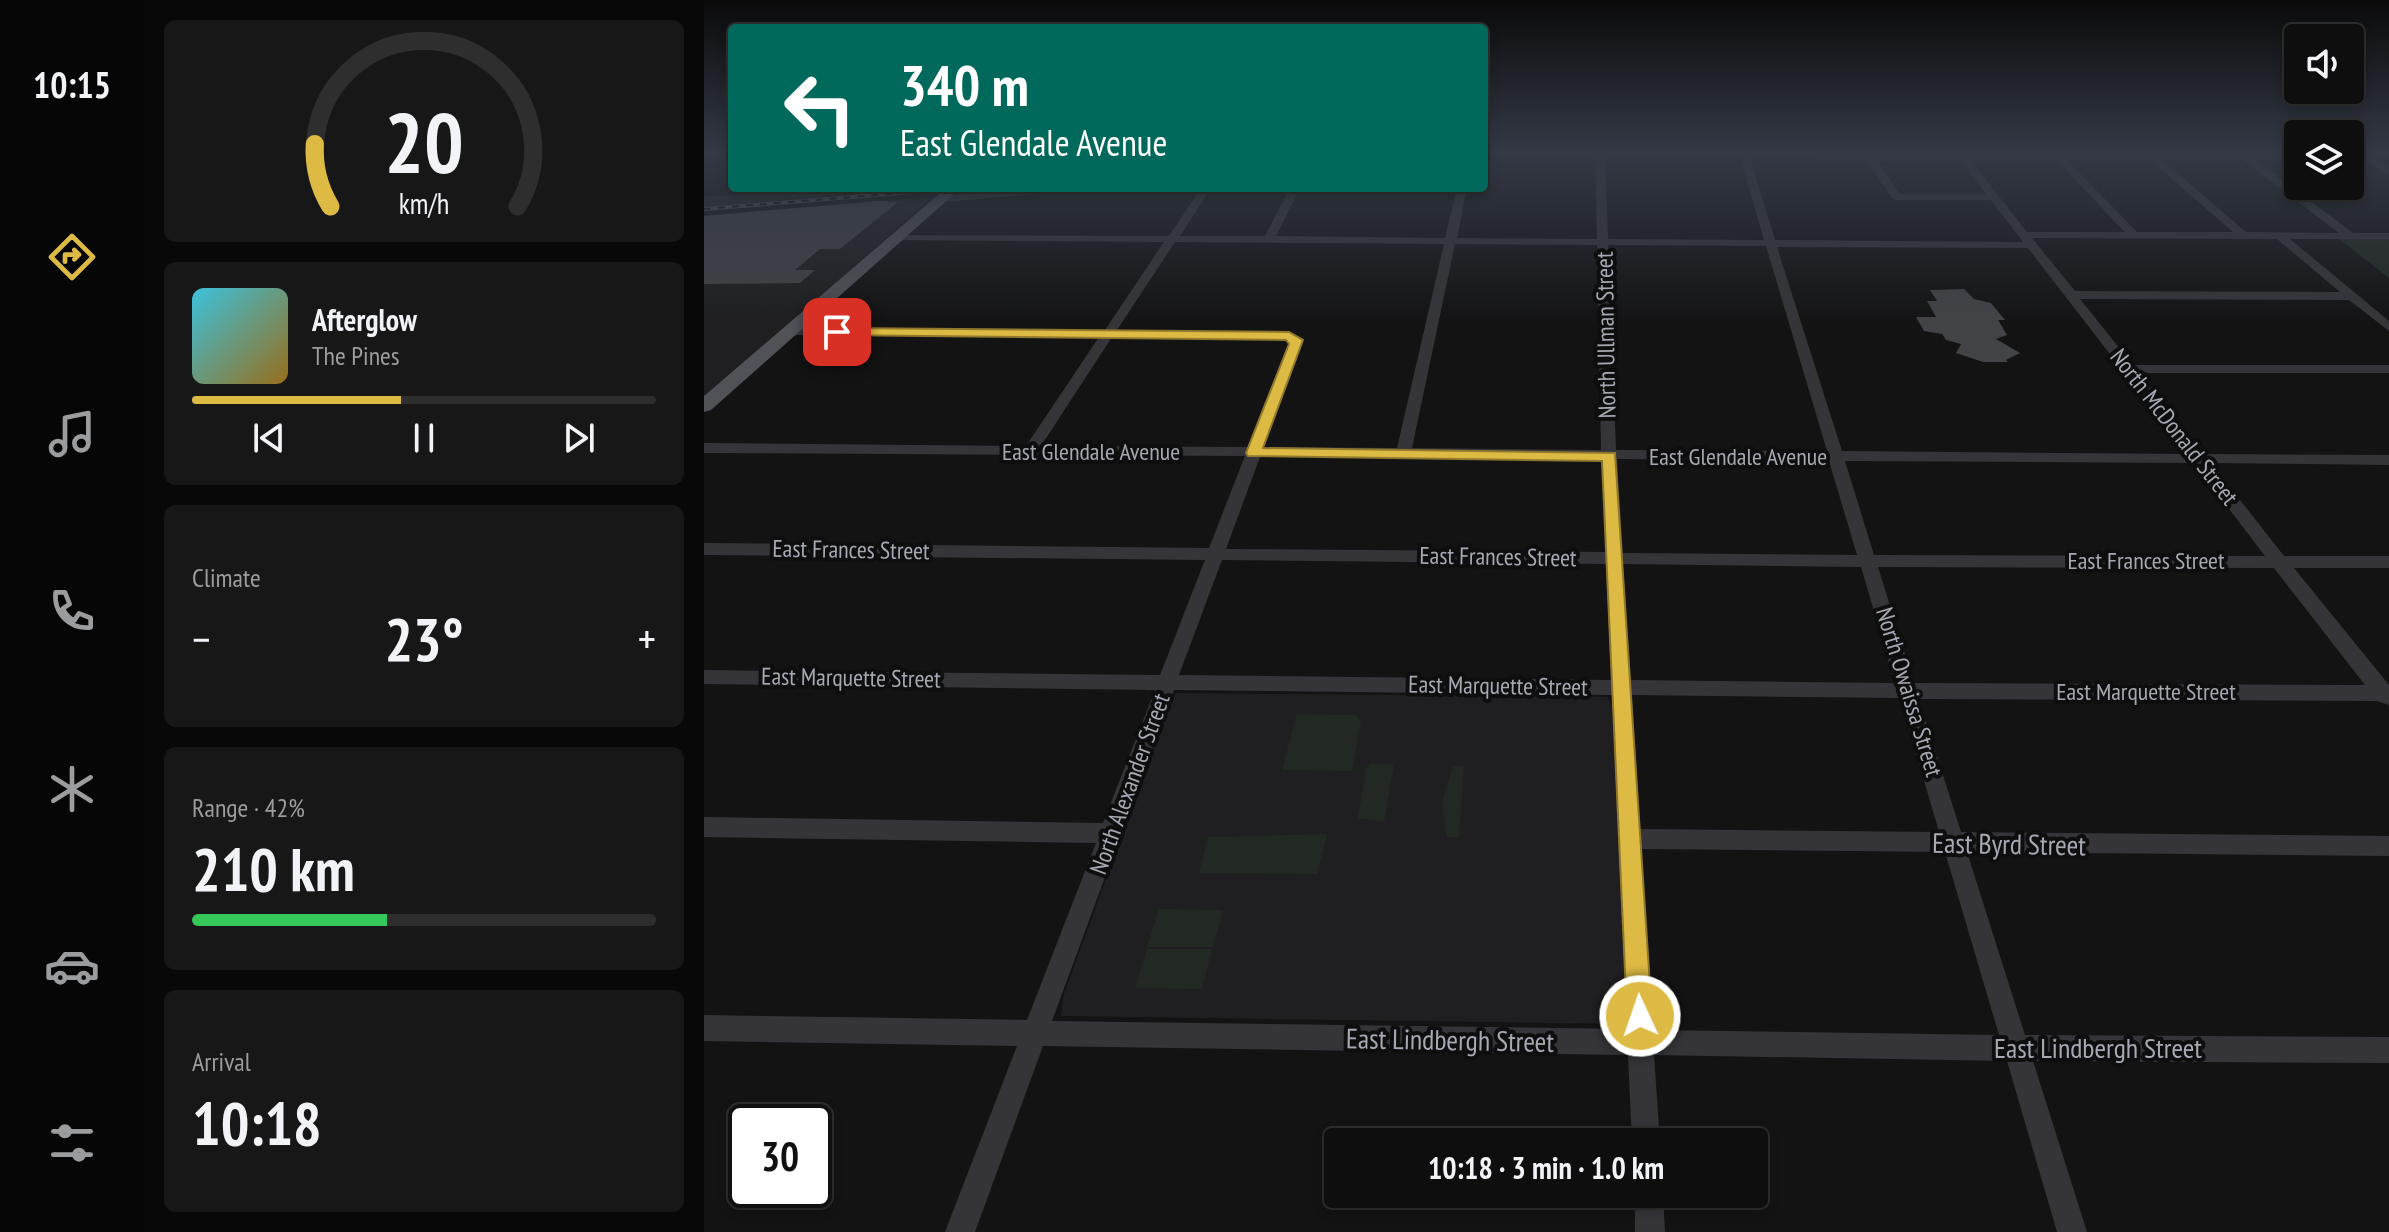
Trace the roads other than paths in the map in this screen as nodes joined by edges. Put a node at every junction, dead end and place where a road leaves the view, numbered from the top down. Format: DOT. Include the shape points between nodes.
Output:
graph roads {
  1 [pos="926,209"];
  2 [pos="1192,209"];
  3 [pos="1284,209"];
  4 [pos="1458,209"];
  5 [pos="1603,209"];
  6 [pos="1760,209"];
  7 [pos="2005,209"];
  8 [pos="2109,209"];
  9 [pos="2213,209"];
  10 [pos="2315,209"];
  11 [pos="2135,236"];
  12 [pos="2244,236"];
  13 [pos="2280,236"];
  14 [pos="2351,236"];
  15 [pos="2389,236"];
  16 [pos="894,237"];
  17 [pos="1173,239"];
  18 [pos="1269,240"];
  19 [pos="2028,240"];
  20 [pos="1451,241"];
  21 [pos="1604,243"];
  22 [pos="1771,244"];
  23 [pos="2071,295"];
  24 [pos="2353,296"];
  25 [pos="2389,327"];
  26 [pos="788,331"];
  27 [pos="1109,334"];
  28 [pos="2129,369"];
  29 [pos="2389,369"];
  30 [pos="704,406"];
  31 [pos="704,448"];
  32 [pos="1029,452"];
  33 [pos="1253,453"];
  34 [pos="1403,454"];
  35 [pos="1609,456"];
  36 [pos="1835,458"];
  37 [pos="2199,459"];
  38 [pos="2389,460"];
  39 [pos="704,549"];
  40 [pos="1215,554"];
  41 [pos="1614,558"];
  42 [pos="1867,561"];
  43 [pos="2279,562"];
  44 [pos="2389,562"];
  45 [pos="704,677"];
  46 [pos="1168,683"];
  47 [pos="1623,687"];
  48 [pos="1910,691"];
  49 [pos="2387,696"];
  50 [pos="704,827"];
  51 [pos="1112,833"];
  52 [pos="1629,839"];
  53 [pos="1956,844"];
  54 [pos="2389,846"];
  55 [pos="704,1028"];
  56 [pos="1037,1033"];
  57 [pos="1641,1042"];
  58 [pos="2018,1048"];
  59 [pos="2389,1050"];
  60 [pos="1645,1128"];
  61 [pos="1649,1208"];
  62 [pos="960,1232"];
  63 [pos="1650,1232"];
  64 [pos="2072,1232"];
  1 -- 16 [label="main road"];
  2 -- 17 [label="street"];
  3 -- 18 [label="street"];
  4 -- 20 [label="street"];
  5 -- 21 [label="street, North Ullman Street"];
  6 -- 22 [label="street, North Owaissa Street"];
  7 -- 19 [label="street, North McDonald Street"];
  8 -- 11 [label="street"];
  9 -- 12 [label="street"];
  10 -- 14 [label="street"];
  11 -- 12 [label="street"];
  11 -- 19 [label="street"];
  12 -- 13 [label="street"];
  13 -- 14 [label="street"];
  13 -- 24 [label="street"];
  14 -- 15 [label="street"];
  16 -- 17 [label="street"];
  16 -- 26 [label="main road"];
  17 -- 18 [label="street"];
  17 -- 27 [label="street"];
  18 -- 20 [label="street"];
  19 -- 22 [label="street"];
  19 -- 23 [label="street, North McDonald Street"];
  20 -- 21 [label="street"];
  20 -- 34 [label="street"];
  21 -- 22 [label="street"];
  21 -- 35 [label="street, North Ullman Street"];
  22 -- 36 [label="street, North Owaissa Street"];
  23 -- 24 [label="street"];
  23 -- 28 [label="street, North McDonald Street"];
  24 -- 25 [label="street"];
  26 -- 27 [label="street"];
  26 -- 30 [label="main road"];
  27 -- 32 [label="street"];
  27 -- 33 [label="street, North Alexander Street" via="1292,337 1295,344"];
  28 -- 29 [label="street"];
  28 -- 37 [label="street, North McDonald Street"];
  31 -- 32 [label="street, East Glendale Avenue"];
  32 -- 33 [label="street, East Glendale Avenue"];
  33 -- 34 [label="street, East Glendale Avenue"];
  33 -- 40 [label="street, North Alexander Street"];
  34 -- 35 [label="street, East Glendale Avenue"];
  35 -- 36 [label="street, East Glendale Avenue"];
  35 -- 41 [label="street, North Ullman Street"];
  36 -- 37 [label="street, East Glendale Avenue"];
  36 -- 42 [label="street, North Owaissa Street"];
  37 -- 38 [label="street, East Glendale Avenue"];
  37 -- 43 [label="street, North McDonald Street"];
  39 -- 40 [label="street, East Frances Street"];
  40 -- 41 [label="street, East Frances Street"];
  40 -- 46 [label="street, North Alexander Street"];
  41 -- 42 [label="street, East Frances Street"];
  41 -- 47 [label="street, North Ullman Street"];
  42 -- 43 [label="street, East Frances Street"];
  42 -- 48 [label="street, North Owaissa Street"];
  43 -- 44 [label="street, East Frances Street"];
  43 -- 49 [label="street, North McDonald Street"];
  45 -- 46 [label="street, East Marquette Street"];
  46 -- 47 [label="street, East Marquette Street"];
  46 -- 51 [label="street, North Alexander Street"];
  47 -- 48 [label="street, East Marquette Street"];
  47 -- 52 [label="street, North Ullman Street"];
  48 -- 49 [label="street, East Marquette Street"];
  48 -- 53 [label="street, North Owaissa Street"];
  50 -- 51 [label="street"];
  51 -- 56 [label="street, North Alexander Street"];
  52 -- 53 [label="street, East Byrd Street"];
  52 -- 57 [label="street, North Ullman Street"];
  53 -- 54 [label="street, East Byrd Street"];
  53 -- 58 [label="street, North Owaissa Street"];
  55 -- 56 [label="street, East Lindbergh Street"];
  56 -- 57 [label="street, East Lindbergh Street"];
  56 -- 62 [label="street, North Alexander Street"];
  57 -- 58 [label="street, East Lindbergh Street"];
  57 -- 60 [label="street, North Ullman Street"];
  58 -- 59 [label="street, East Lindbergh Street"];
  58 -- 64 [label="street, North Owaissa Street"];
  61 -- 63 [label="street"];
}
